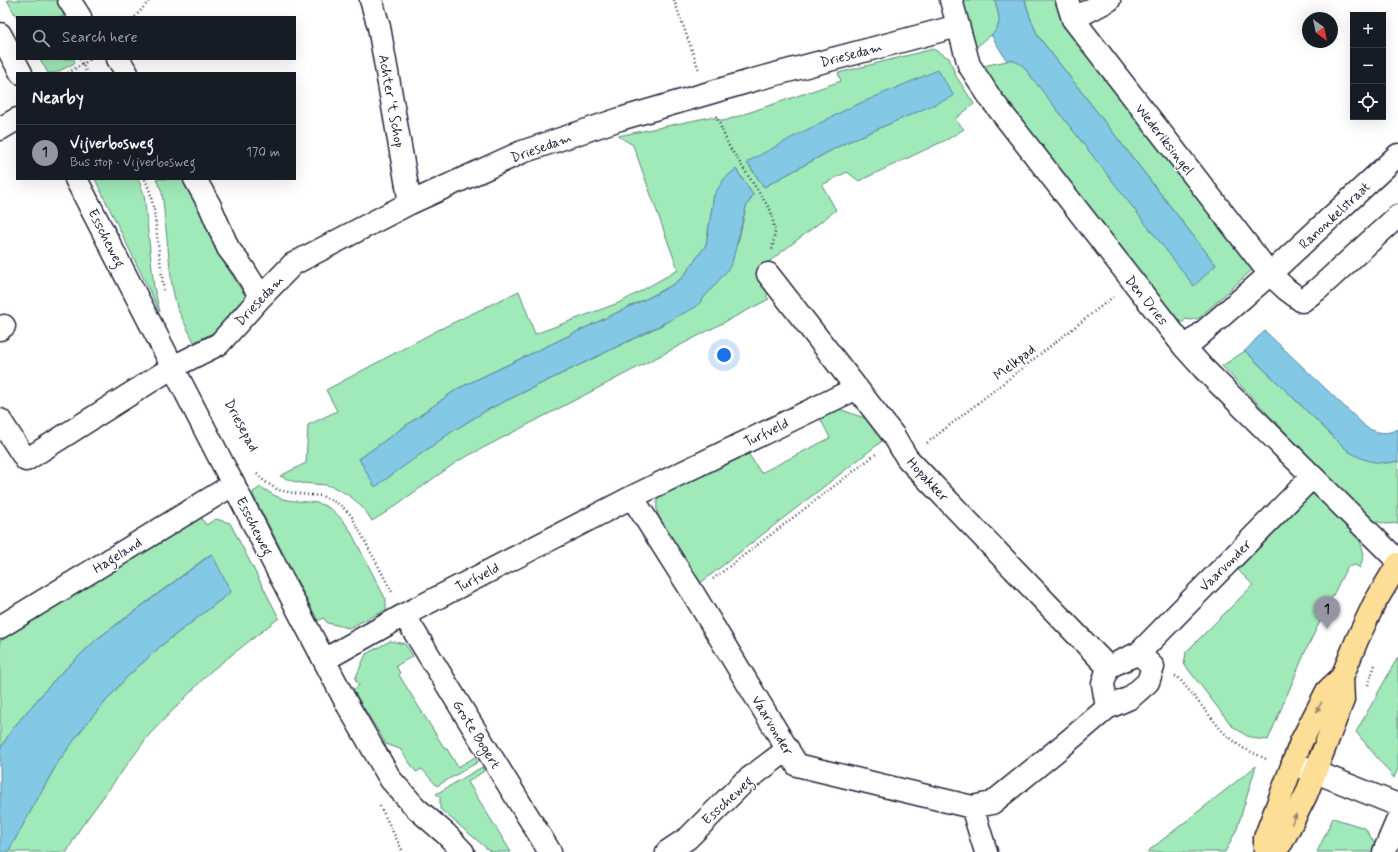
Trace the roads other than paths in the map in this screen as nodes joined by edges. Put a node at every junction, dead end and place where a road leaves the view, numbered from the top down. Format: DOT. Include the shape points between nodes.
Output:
graph roads {
  1 [pos="69,0"];
  2 [pos="370,0"];
  3 [pos="951,0"];
  4 [pos="1109,0"];
  5 [pos="1070,9"];
  6 [pos="79,16"];
  7 [pos="958,26"];
  8 [pos="0,34"];
  9 [pos="119,60"];
  10 [pos="20,72"];
  11 [pos="126,72"];
  12 [pos="16,120"];
  13 [pos="0,129"];
  14 [pos="1398,155"];
  15 [pos="77,180"];
  16 [pos="196,180"];
  17 [pos="410,203"];
  18 [pos="1398,216"];
  19 [pos="768,274"];
  20 [pos="1270,274"];
  21 [pos="260,297"];
  22 [pos="1185,348"];
  23 [pos="173,367"];
  24 [pos="857,388"];
  25 [pos="0,420"];
  26 [pos="7,447"];
  27 [pos="1312,477"];
  28 [pos="234,484"];
  29 [pos="632,497"];
  30 [pos="1398,563"];
  31 [pos="404,616"];
  32 [pos="0,627"];
  33 [pos="324,660"];
  34 [pos="1146,660"];
  35 [pos="1108,667"];
  36 [pos="1342,677"];
  37 [pos="1107,708"];
  38 [pos="788,748"];
  39 [pos="1293,763"];
  40 [pos="1315,772"];
  41 [pos="1398,805"];
  42 [pos="972,807"];
  43 [pos="1398,819"];
  44 [pos="463,852"];
  45 [pos="550,852"];
  46 [pos="666,852"];
  47 [pos="986,852"];
  48 [pos="1265,852"];
  49 [pos="1274,852"];
  50 [pos="1384,852"];
  1 -- 6 [label="street"];
  2 -- 17 [label="street, Achter 't Schop" via="378,27"];
  3 -- 7 [label="street, Den Dries"];
  4 -- 5 [label="street"];
  5 -- 20 [label="street, Wederiksingel"];
  7 -- 17 [label="street, Driesedam" via="757,79 620,119 522,152"];
  7 -- 22 [label="street, Den Dries" via="969,65 991,99"];
  8 -- 10 [label="street"];
  9 -- 11 [label="street"];
  12 -- 13 [label="street"];
  14 -- 20 [label="street, Ranonkelstraat"];
  15 -- 23 [label="street, Esscheweg"];
  16 -- 21 [label="street" via="228,248"];
  17 -- 21 [label="street, Driesedam" via="293,264"];
  18 -- 20 [label="street" via="1318,289 1302,300"];
  19 -- 24 [label="street, Hopakker"];
  20 -- 22 [label="street, Ranonkelstraat"];
  21 -- 23 [label="street, Driesedam" via="219,344"];
  22 -- 27 [label="street, Den Dries"];
  23 -- 26 [label="street, Driesedam" via="26,460"];
  23 -- 28 [label="street, Esscheweg"];
  24 -- 29 [label="street, Turfveld"];
  24 -- 35 [label="street, Hopakker" via="894,436 907,458"];
  25 -- 26 [label="street"];
  27 -- 30 [label="street, Den Dries"];
  27 -- 34 [label="street, Vaarvonder"];
  28 -- 32 [label="street, Hageland"];
  28 -- 33 [label="street, Esscheweg"];
  29 -- 31 [label="street, Turfveld"];
  29 -- 38 [label="street, Vaarvonder"];
  30 -- 36 [label="main road" via="1374,604"];
  31 -- 33 [label="street, Turfveld"];
  31 -- 45 [label="street, Grote Bogert"];
  33 -- 44 [label="street, Esscheweg" via="391,780 416,808"];
  34 -- 35 [label="street, Vaarvonder"];
  34 -- 37 [label="street, Vaarvonder" via="1148,682 1130,698"];
  35 -- 37 [label="street" via="1103,684"];
  36 -- 39 [label="main road, one-way" via="1327,691"];
  36 -- 40 [label="main road" via="1343,700"];
  37 -- 42 [label="street, Vaarvonder" via="992,803"];
  38 -- 42 [label="street, Vaarvonder" via="797,765"];
  38 -- 46 [label="street, Esscheweg" via="743,783 688,838"];
  39 -- 40 [label="street"];
  39 -- 48 [label="main road" via="1265,838"];
  40 -- 41 [label="street"];
  49 -- 40 [label="main road, one-way" via="1282,842"];
  42 -- 47 [label="street"];
  43 -- 50 [label="street"];
}
